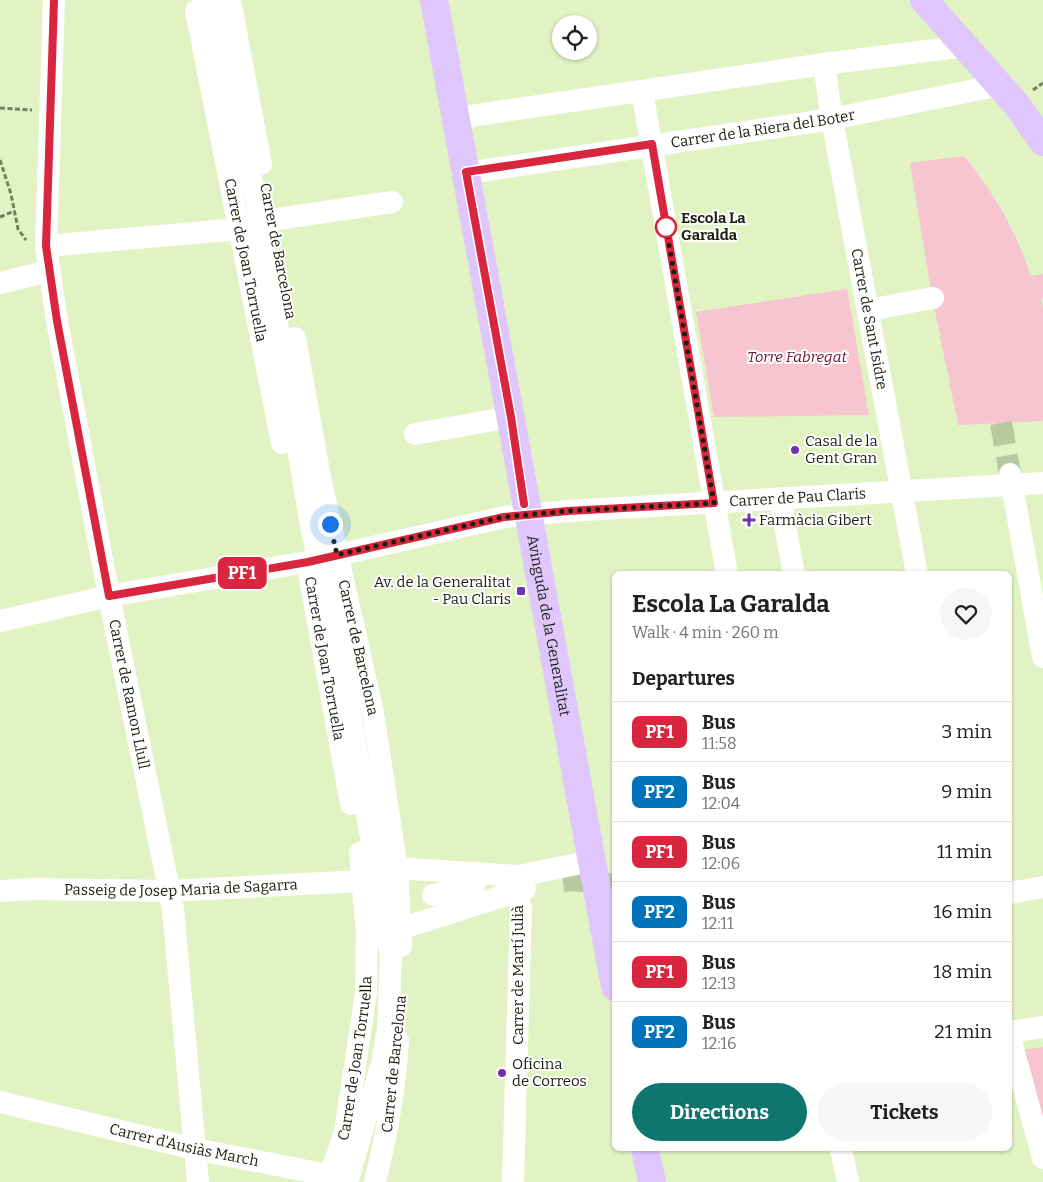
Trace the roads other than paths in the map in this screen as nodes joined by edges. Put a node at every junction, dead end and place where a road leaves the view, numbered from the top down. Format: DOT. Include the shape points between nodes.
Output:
graph roads {
  1 [pos="54,0"];
  2 [pos="195,0"];
  3 [pos="209,0"];
  4 [pos="230,0"];
  5 [pos="434,0"];
  6 [pos="924,0"];
  7 [pos="966,46"];
  8 [pos="824,64"];
  9 [pos="1000,85"];
  10 [pos="642,91"];
  11 [pos="456,118"];
  12 [pos="832,118"];
  13 [pos="1043,142"];
  14 [pos="652,144"];
  15 [pos="247,162"];
  16 [pos="466,172"];
  17 [pos="392,202"];
  18 [pos="271,220"];
  19 [pos="233,229"];
  20 [pos="46,246"];
  21 [pos="249,253"];
  22 [pos="50,271"];
  23 [pos="0,283"];
  24 [pos="932,298"];
  25 [pos="868,310"];
  26 [pos="284,394"];
  27 [pos="511,417"];
  28 [pos="415,434"];
  29 [pos="1011,480"];
  30 [pos="1043,483"];
  31 [pos="903,492"];
  32 [pos="780,499"];
  33 [pos="714,503"];
  34 [pos="526,515"];
  35 [pos="321,559"];
  36 [pos="726,571"];
  37 [pos="793,571"];
  38 [pos="916,571"];
  39 [pos="109,596"];
  40 [pos="0,621"];
  41 [pos="1043,657"];
  42 [pos="592,861"];
  43 [pos="397,868"];
  44 [pos="480,874"];
  45 [pos="362,881"];
  46 [pos="563,881"];
  47 [pos="1043,887"];
  48 [pos="0,891"];
  49 [pos="169,891"];
  50 [pos="511,891"];
  51 [pos="1012,893"];
  52 [pos="406,901"];
  53 [pos="400,929"];
  54 [pos="612,966"];
  55 [pos="1043,1027"];
  56 [pos="1012,1032"];
  57 [pos="1012,1045"];
  58 [pos="0,1102"];
  59 [pos="196,1149"];
  60 [pos="645,1151"];
  61 [pos="841,1151"];
  62 [pos="1043,1158"];
  63 [pos="349,1179"];
  64 [pos="198,1182"];
  65 [pos="375,1182"];
  66 [pos="513,1182"];
  67 [pos="652,1182"];
  68 [pos="848,1182"];
  1 -- 20 [label="street, Carrer de Ramon Llull"];
  2 -- 19 [label="street, Carrer de Joan Torruella"];
  3 -- 15 [label="street" via="233,116"];
  4 -- 18 [label="street, Carrer de Barcelona"];
  5 -- 11 [label="main road, Avinguda de la Generalitat"];
  6 -- 7 [label="main road"];
  7 -- 8 [label="street"];
  7 -- 9 [label="main road"];
  8 -- 10 [label="street"];
  8 -- 12 [label="street, Carrer de Sant Isidre"];
  9 -- 12 [label="street, Carrer de la Riera del Boter"];
  9 -- 13 [label="main road"];
  10 -- 11 [label="street"];
  10 -- 14 [label="street"];
  11 -- 16 [label="main road, Avinguda de la Generalitat"];
  12 -- 14 [label="street, Carrer de la Riera del Boter"];
  12 -- 25 [label="street, Carrer de Sant Isidre"];
  14 -- 16 [label="street, Carrer de la Riera del Boter"];
  14 -- 33 [label="street"];
  15 -- 21 [label="street"];
  15 -- 26 [label="street" via="270,278"];
  16 -- 27 [label="main road, Avinguda de la Generalitat"];
  17 -- 18 [label="street"];
  18 -- 35 [label="street, Carrer de Barcelona"];
  19 -- 20 [label="street"];
  19 -- 26 [label="street, Carrer de Joan Torruella"];
  20 -- 22 [label="street, Carrer de Ramon Llull"];
  22 -- 23 [label="street"];
  22 -- 39 [label="street, Carrer de Ramon Llull"];
  24 -- 25 [label="street"];
  25 -- 31 [label="street, Carrer de Sant Isidre"];
  26 -- 35 [label="street, Carrer de Joan Torruella"];
  27 -- 28 [label="street"];
  27 -- 34 [label="main road, Avinguda de la Generalitat"];
  29 -- 30 [label="street, Carrer de Pau Claris"];
  29 -- 31 [label="street, Carrer de Pau Claris"];
  29 -- 41 [label="street"];
  31 -- 32 [label="street, Carrer de Pau Claris"];
  31 -- 38 [label="street, Carrer de Sant Isidre"];
  32 -- 33 [label="street, Carrer de Pau Claris"];
  32 -- 37 [label="street"];
  33 -- 34 [label="street, Carrer de Pau Claris"];
  33 -- 36 [label="street"];
  34 -- 35 [label="street, Carrer de Pau Claris" via="504,517"];
  34 -- 42 [label="main road, Avinguda de la Generalitat"];
  35 -- 39 [label="street, Carrer de Pau Claris"];
  35 -- 43 [label="street, Carrer de Barcelona" via="373,713"];
  35 -- 45 [label="street, Carrer de Joan Torruella"];
  35 -- 52 [label="street"];
  39 -- 40 [label="street, Carrer de Pau Claris"];
  39 -- 49 [label="street, Carrer de Ramon Llull"];
  42 -- 44 [label="street" via="518,876"];
  42 -- 54 [label="main road, Avinguda de la Generalitat"];
  43 -- 44 [label="street"];
  43 -- 52 [label="street, Carrer de Barcelona"];
  44 -- 52 [label="street" via="473,886"];
  45 -- 49 [label="street, Passeig de Josep Maria de Sagarra"];
  45 -- 63 [label="street, Carrer de Joan Torruella" via="367,934 366,993 345,1132"];
  46 -- 50 [label="street"];
  47 -- 51 [label="street"];
  48 -- 49 [label="street, Passeig de Josep Maria de Sagarra"];
  49 -- 59 [label="street, Carrer de Ramon Llull"];
  50 -- 53 [label="street"];
  50 -- 66 [label="street, Carrer de Martí Julià" via="521,907"];
  52 -- 53 [label="street, Carrer de Barcelona"];
  52 -- 63 [label="street" via="391,956 388,1028 382,1063"];
  53 -- 65 [label="street, Carrer de Barcelona" via="402,996 396,1076 386,1140"];
  55 -- 56 [label="street"];
  57 -- 62 [label="street"];
  58 -- 59 [label="street, Carrer d'Ausiàs March"];
  59 -- 63 [label="street, Carrer d'Ausiàs March"];
  59 -- 64 [label="street, Carrer de Ramon Llull"];
  60 -- 67 [label="main road"];
  61 -- 68 [label="street"];
}
